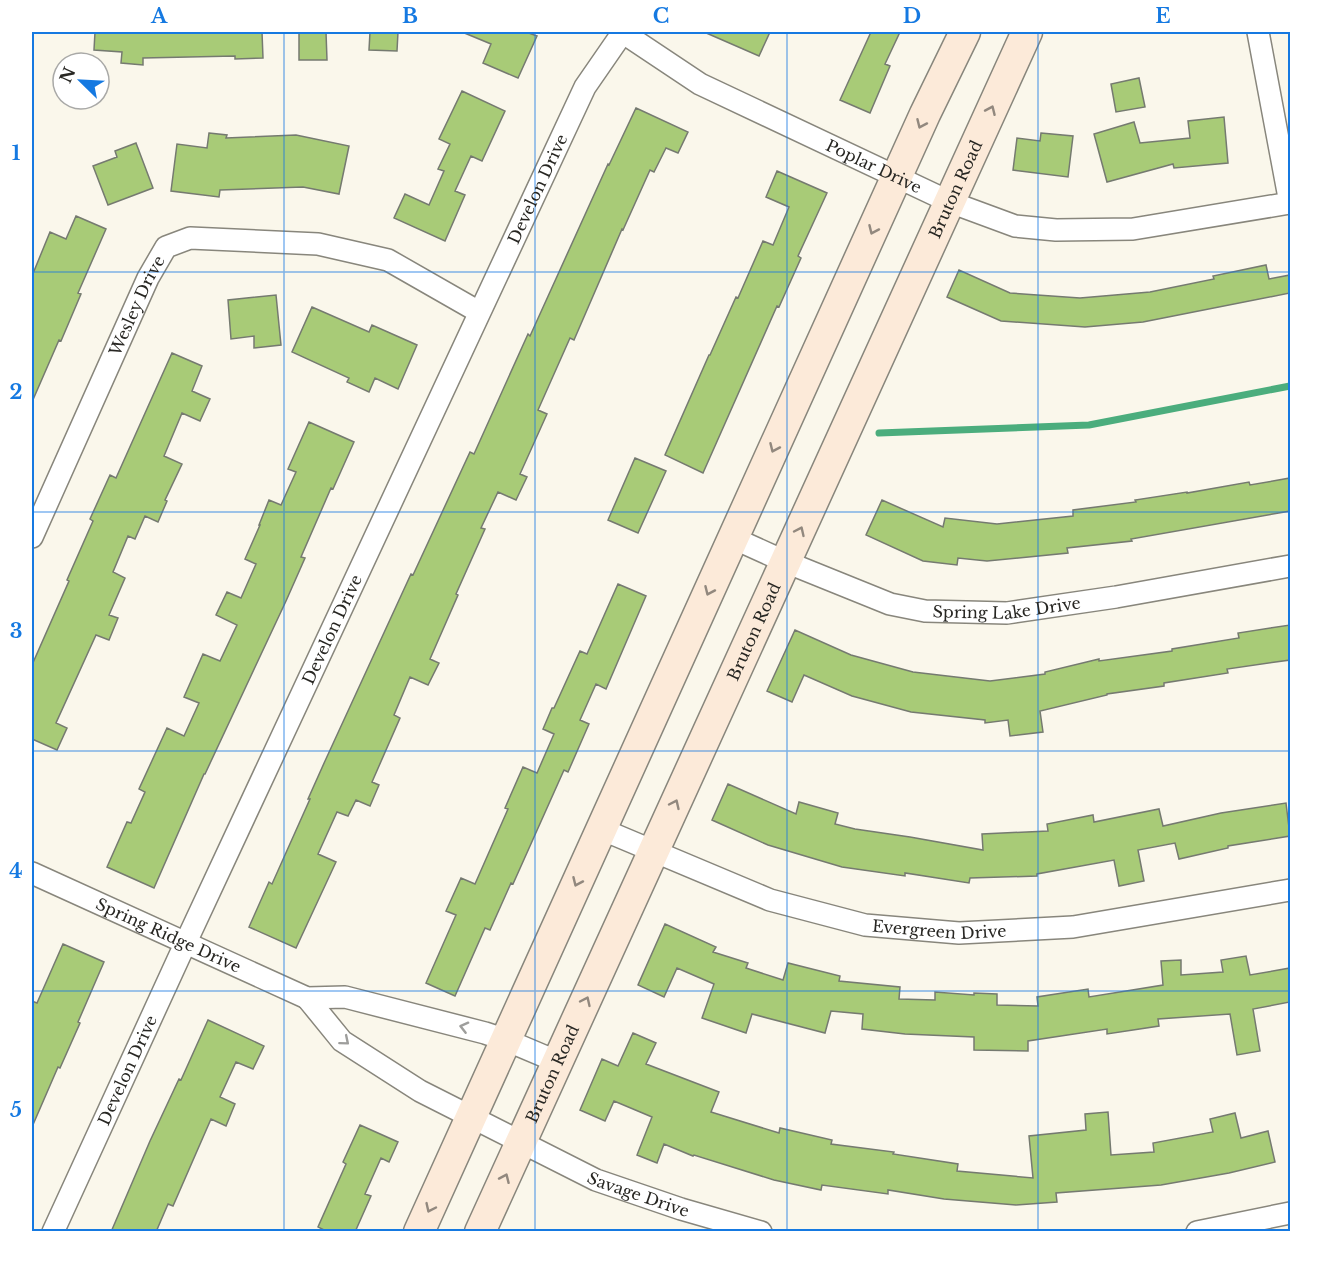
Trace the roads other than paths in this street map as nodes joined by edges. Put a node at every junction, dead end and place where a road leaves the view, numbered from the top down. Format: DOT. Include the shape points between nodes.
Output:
graph roads {
  1 [pos="623,32"];
  2 [pos="965,32"];
  3 [pos="1027,32"];
  4 [pos="1258,32"];
  5 [pos="897,176"];
  6 [pos="950,202"];
  7 [pos="1290,203"];
  8 [pos="479,312"];
  9 [pos="32,537"];
  10 [pos="733,538"];
  11 [pos="786,562"];
  12 [pos="1290,566"];
  13 [pos="601,829"];
  14 [pos="654,851"];
  15 [pos="32,873"];
  16 [pos="1290,890"];
  17 [pos="186,942"];
  18 [pos="307,998"];
  19 [pos="506,1040"];
  20 [pos="558,1062"];
  21 [pos="471,1116"];
  22 [pos="521,1142"];
  23 [pos="1290,1213"];
  24 [pos="53,1232"];
  25 [pos="419,1232"];
  26 [pos="480,1232"];
  27 [pos="761,1232"];
  28 [pos="1197,1232"];
  1 -- 5 [label="street, Poplar Drive" via="700,84"];
  1 -- 8 [label="street, Develon Drive" via="585,87"];
  2 -- 5 [label="main road, one-way"];
  6 -- 3 [label="main road, Bruton Road, one-way"];
  4 -- 7 [label="street"];
  5 -- 6 [label="street, Poplar Drive"];
  5 -- 10 [label="main road, one-way"];
  6 -- 7 [label="street, Poplar Drive" via="1015,226 1056,230 1133,229"];
  11 -- 6 [label="main road, Bruton Road, one-way"];
  8 -- 9 [label="street, Wesley Drive" via="388,260 318,244 190,238 166,247 148,278"];
  8 -- 17 [label="street, Develon Drive"];
  10 -- 11 [label="street, Spring Lake Drive"];
  10 -- 13 [label="main road, one-way"];
  11 -- 12 [label="street, Spring Lake Drive" via="890,604 925,611 1007,613"];
  14 -- 11 [label="main road, Bruton Road, one-way"];
  13 -- 14 [label="street, Evergreen Drive"];
  13 -- 19 [label="main road, one-way"];
  14 -- 16 [label="street, Evergreen Drive" via="770,900 865,925 959,933 1073,927"];
  20 -- 14 [label="main road, Bruton Road, one-way"];
  15 -- 17 [label="street, Spring Ridge Drive"];
  17 -- 18 [label="street, Spring Ridge Drive"];
  17 -- 24 [label="street, Develon Drive"];
  19 -- 18 [label="street, Spring Ridge Drive, one-way" via="345,997"];
  18 -- 21 [label="street, Spring Ridge Drive, one-way" via="342,1041 420,1091"];
  19 -- 20 [label="street, Spring Ridge Drive"];
  19 -- 21 [label="main road"];
  20 -- 22 [label="main road, Bruton Road"];
  21 -- 22 [label="street, Spring Ridge Drive"];
  21 -- 25 [label="main road, one-way"];
  26 -- 22 [label="main road, Bruton Road, one-way"];
  22 -- 27 [label="street, Savage Drive" via="597,1180"];
  23 -- 28 [label="street"];
}
